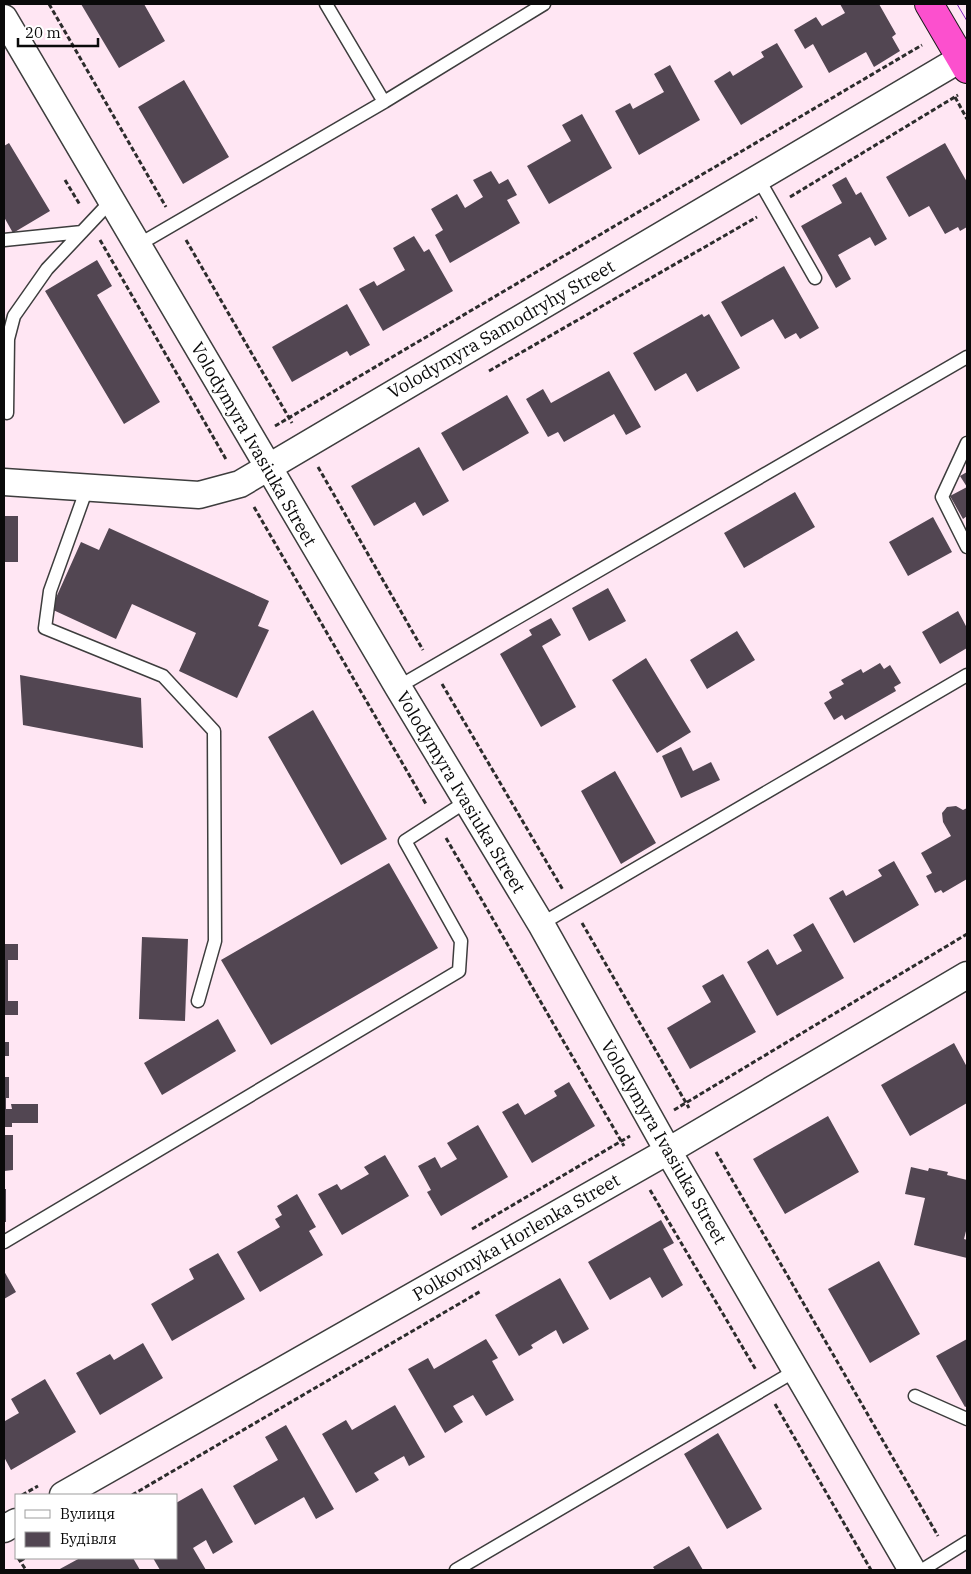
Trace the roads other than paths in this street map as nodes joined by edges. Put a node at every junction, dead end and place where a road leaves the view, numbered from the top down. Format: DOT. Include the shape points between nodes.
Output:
graph roads {
  1 [pos="326,4"];
  2 [pos="544,4"];
  3 [pos="929,4"];
  4 [pos="4,18"];
  5 [pos="964,69"];
  6 [pos="384,102"];
  7 [pos="758,178"];
  8 [pos="112,200"];
  9 [pos="86,228"];
  10 [pos="4,240"];
  11 [pos="138,245"];
  12 [pos="815,278"];
  13 [pos="967,359"];
  14 [pos="7,413"];
  15 [pos="967,443"];
  16 [pos="267,466"];
  17 [pos="4,482"];
  18 [pos="87,488"];
  19 [pos="967,547"];
  20 [pos="967,676"];
  21 [pos="398,687"];
  22 [pos="467,801"];
  23 [pos="541,924"];
  24 [pos="967,975"];
  25 [pos="198,1001"];
  26 [pos="668,1151"];
  27 [pos="4,1242"];
  28 [pos="795,1371"];
  29 [pos="915,1396"];
  30 [pos="967,1419"];
  31 [pos="65,1494"];
  32 [pos="15,1523"];
  33 [pos="4,1529"];
  34 [pos="967,1542"];
  35 [pos="456,1570"];
  36 [pos="912,1570"];
  37 [pos="922,1570"];
  1 -- 6 [label="lane"];
  2 -- 6 [label="lane"];
  3 -- 5 [label="highway"];
  4 -- 8 [label="street, Volodymyra Ivasiuka Street"];
  5 -- 7 [label="street, Volodymyra Samodryhy Street"];
  6 -- 11 [label="lane"];
  7 -- 12 [label="lane"];
  7 -- 16 [label="street, Volodymyra Samodryhy Street"];
  8 -- 9 [label="lane"];
  8 -- 11 [label="street, Volodymyra Ivasiuka Street"];
  9 -- 10 [label="lane"];
  9 -- 14 [label="lane" via="47,269 14,316 8,339"];
  11 -- 16 [label="street, Volodymyra Ivasiuka Street"];
  13 -- 21 [label="lane"];
  15 -- 19 [label="lane" via="942,497"];
  16 -- 18 [label="street, Volodymyra Samodryhy Street" via="240,484 199,495"];
  16 -- 21 [label="street, Volodymyra Ivasiuka Street"];
  17 -- 18 [label="street, Volodymyra Samodryhy Street"];
  18 -- 25 [label="lane" via="50,591 45,628 163,676 214,731 215,941"];
  20 -- 23 [label="lane"];
  21 -- 22 [label="street, Volodymyra Ivasiuka Street"];
  22 -- 23 [label="street, Volodymyra Ivasiuka Street"];
  22 -- 27 [label="lane" via="405,841 461,941 459,971"];
  23 -- 26 [label="street, Volodymyra Ivasiuka Street"];
  24 -- 26 [label="street, Polkovnyka Horlenka Street"];
  26 -- 28 [label="street, Volodymyra Ivasiuka Street"];
  26 -- 31 [label="street, Polkovnyka Horlenka Street"];
  28 -- 35 [label="lane"];
  28 -- 36 [label="street, Volodymyra Ivasiuka Street"];
  29 -- 30 [label="lane"];
  32 -- 33 [label="street"];
  34 -- 37 [label="lane"];
}
